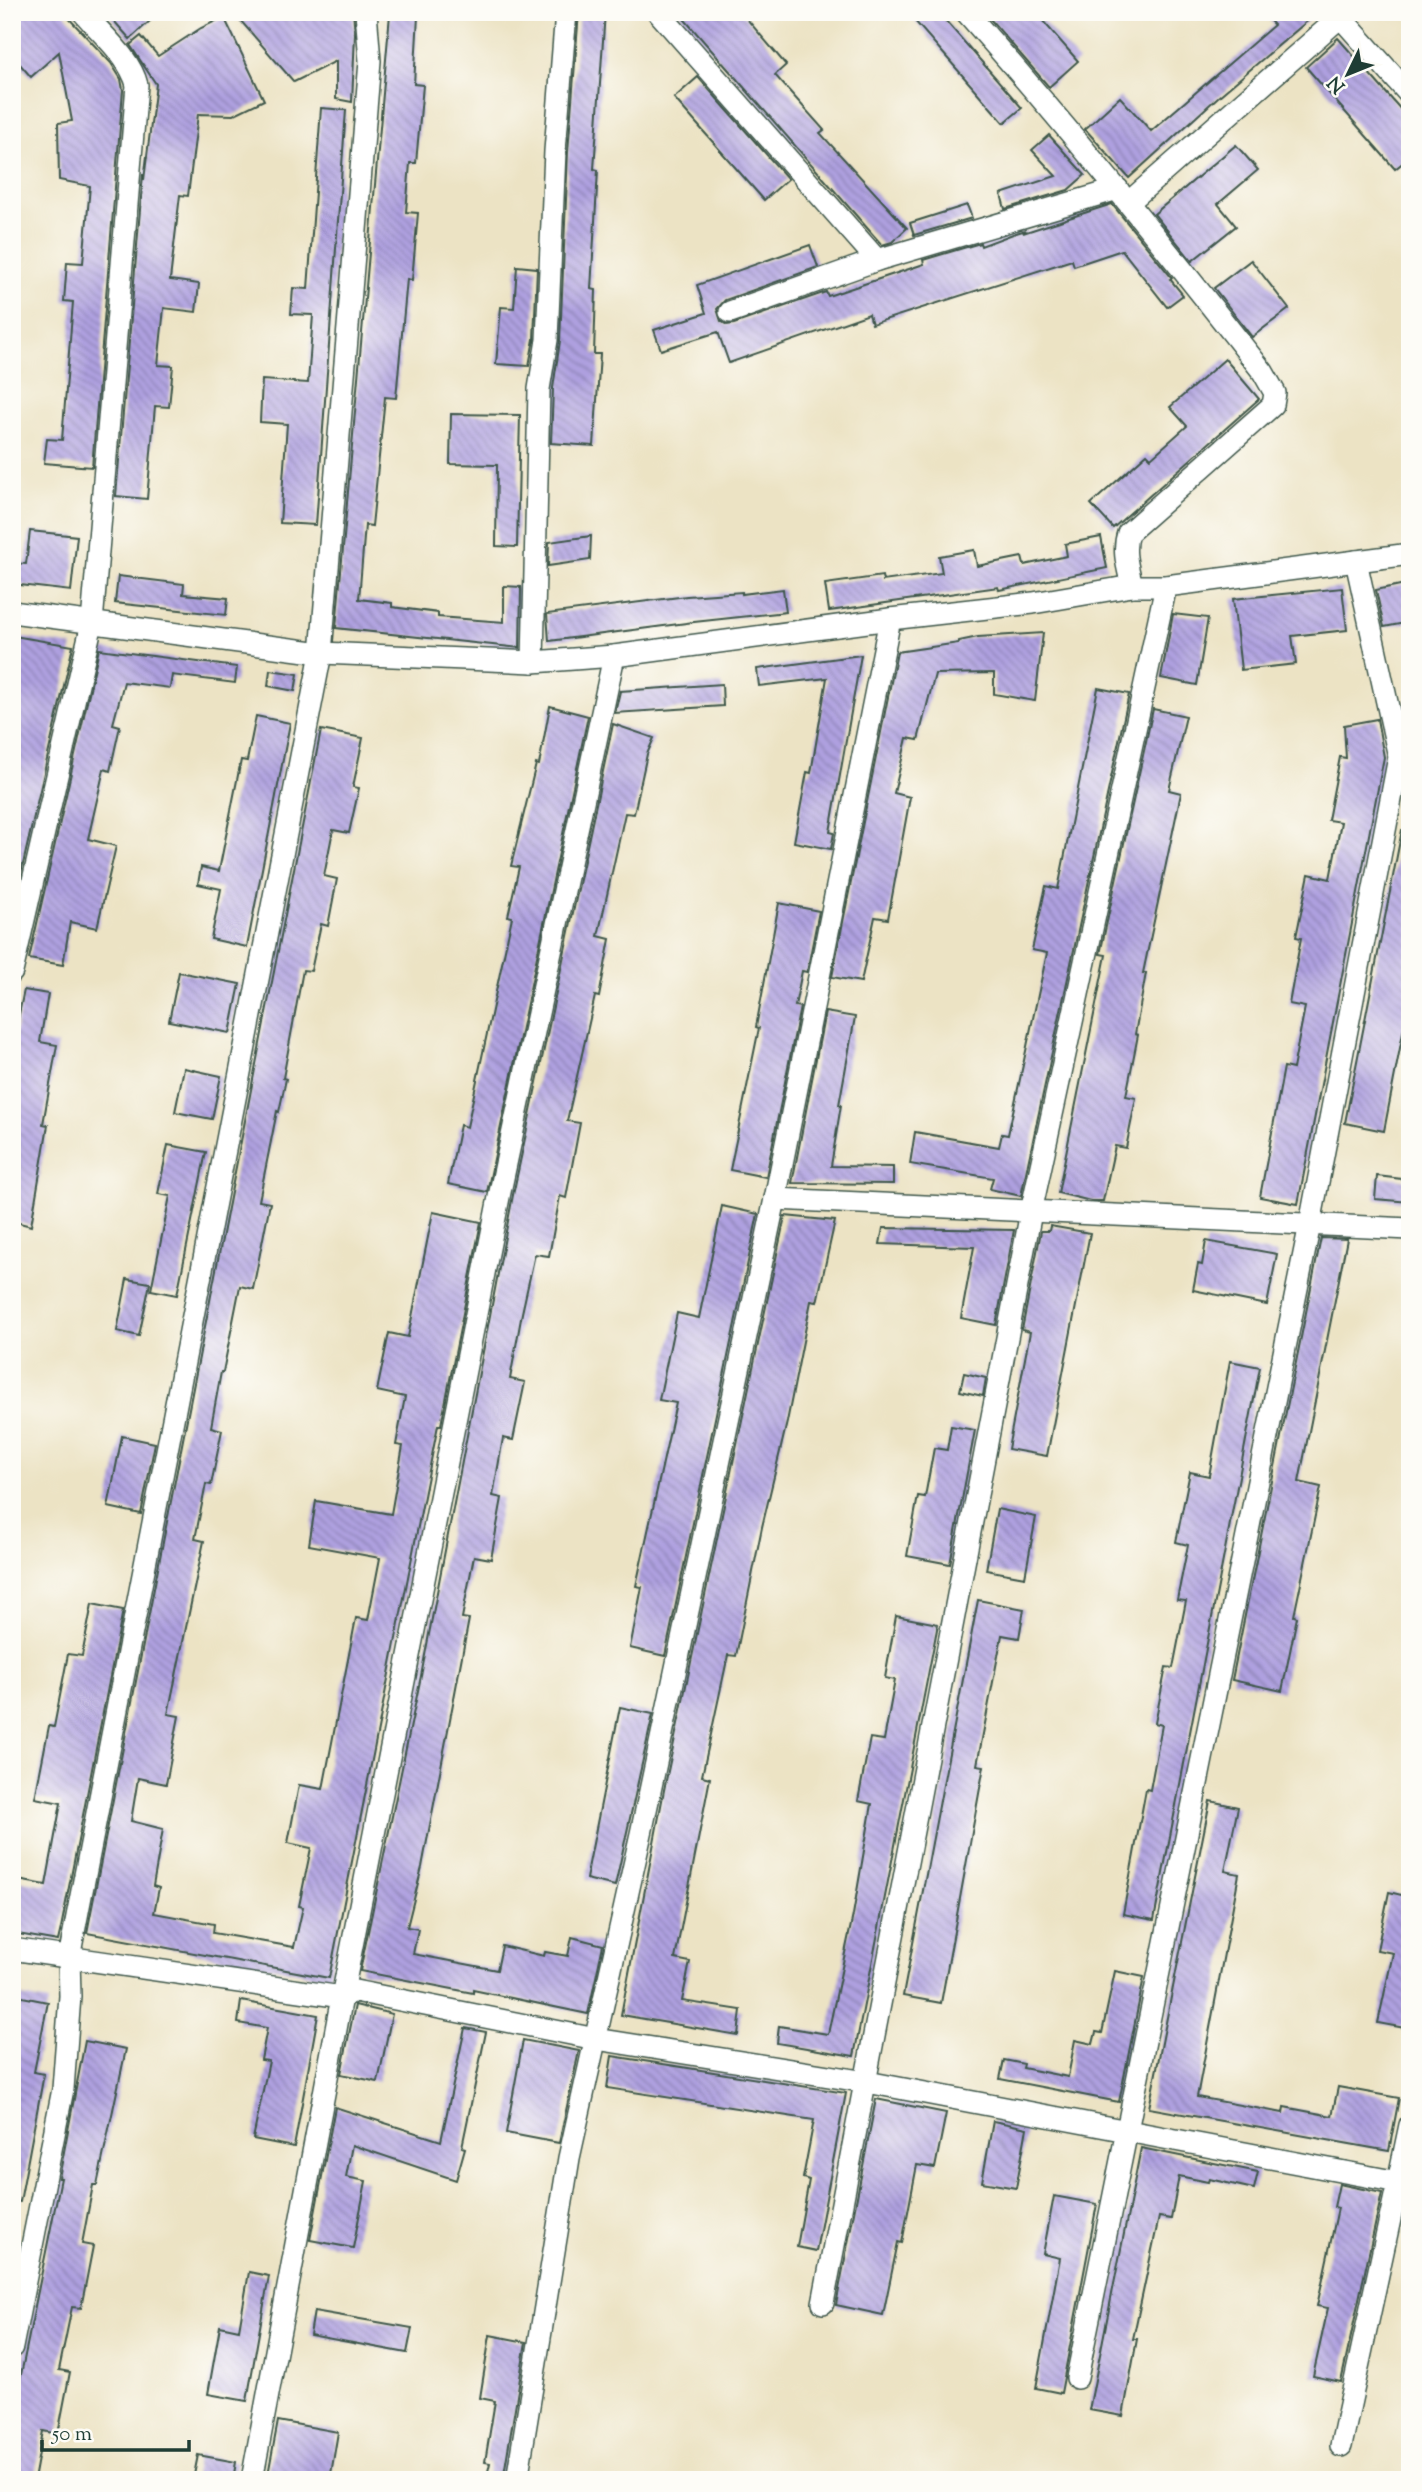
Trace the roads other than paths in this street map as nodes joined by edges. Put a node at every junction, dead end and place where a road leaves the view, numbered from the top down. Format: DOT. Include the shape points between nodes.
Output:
graph roads {
  1 [pos="83,12"];
  2 [pos="366,12"];
  3 [pos="566,12"];
  4 [pos="658,12"];
  5 [pos="966,12"];
  6 [pos="1341,14"];
  7 [pos="1410,96"];
  8 [pos="1124,195"];
  9 [pos="877,260"];
  10 [pos="730,312"];
  11 [pos="1410,554"];
  12 [pos="1356,561"];
  13 [pos="1132,586"];
  14 [pos="1166,586"];
  15 [pos="12,612"];
  16 [pos="890,618"];
  17 [pos="92,623"];
  18 [pos="321,653"];
  19 [pos="614,656"];
  20 [pos="533,662"];
  21 [pos="12,972"];
  22 [pos="775,1199"];
  23 [pos="1031,1212"];
  24 [pos="1310,1224"];
  25 [pos="1410,1229"];
  26 [pos="12,1949"];
  27 [pos="69,1958"];
  28 [pos="342,1997"];
  29 [pos="596,2039"];
  30 [pos="867,2081"];
  31 [pos="1410,2125"];
  32 [pos="1127,2131"];
  33 [pos="1398,2182"];
  34 [pos="823,2303"];
  35 [pos="12,2347"];
  36 [pos="1077,2378"];
  37 [pos="1341,2446"];
  38 [pos="252,2480"];
  39 [pos="517,2480"];
  1 -- 17 [label="street" via="122,57 137,85"];
  2 -- 18 [label="street" via="370,61"];
  3 -- 20 [label="street" via="547,340 539,389"];
  4 -- 9 [label="street"];
  5 -- 8 [label="street"];
  6 -- 7 [label="street"];
  6 -- 8 [label="street"];
  8 -- 9 [label="street"];
  8 -- 13 [label="street" via="1264,372 1275,393 1273,405 1128,533 1126,558"];
  9 -- 10 [label="street"];
  11 -- 12 [label="street"];
  12 -- 14 [label="street"];
  12 -- 24 [label="street" via="1399,757"];
  13 -- 14 [label="street"];
  13 -- 16 [label="street" via="1033,603"];
  14 -- 23 [label="street"];
  15 -- 17 [label="street"];
  16 -- 19 [label="street"];
  16 -- 22 [label="street"];
  17 -- 18 [label="street"];
  17 -- 21 [label="street"];
  18 -- 20 [label="street"];
  18 -- 27 [label="street"];
  19 -- 20 [label="street"];
  19 -- 28 [label="street" via="500,1192"];
  22 -- 23 [label="street"];
  22 -- 29 [label="street"];
  23 -- 24 [label="street"];
  23 -- 30 [label="street"];
  24 -- 25 [label="street"];
  24 -- 32 [label="street"];
  26 -- 27 [label="street"];
  27 -- 28 [label="street"];
  27 -- 35 [label="street" via="63,2089"];
  28 -- 29 [label="street" via="355,1991"];
  28 -- 38 [label="street"];
  29 -- 30 [label="street"];
  29 -- 39 [label="street" via="564,2184"];
  30 -- 32 [label="street"];
  30 -- 34 [label="street"];
  31 -- 33 [label="street"];
  32 -- 33 [label="street"];
  32 -- 36 [label="street"];
  33 -- 37 [label="street"];
}
